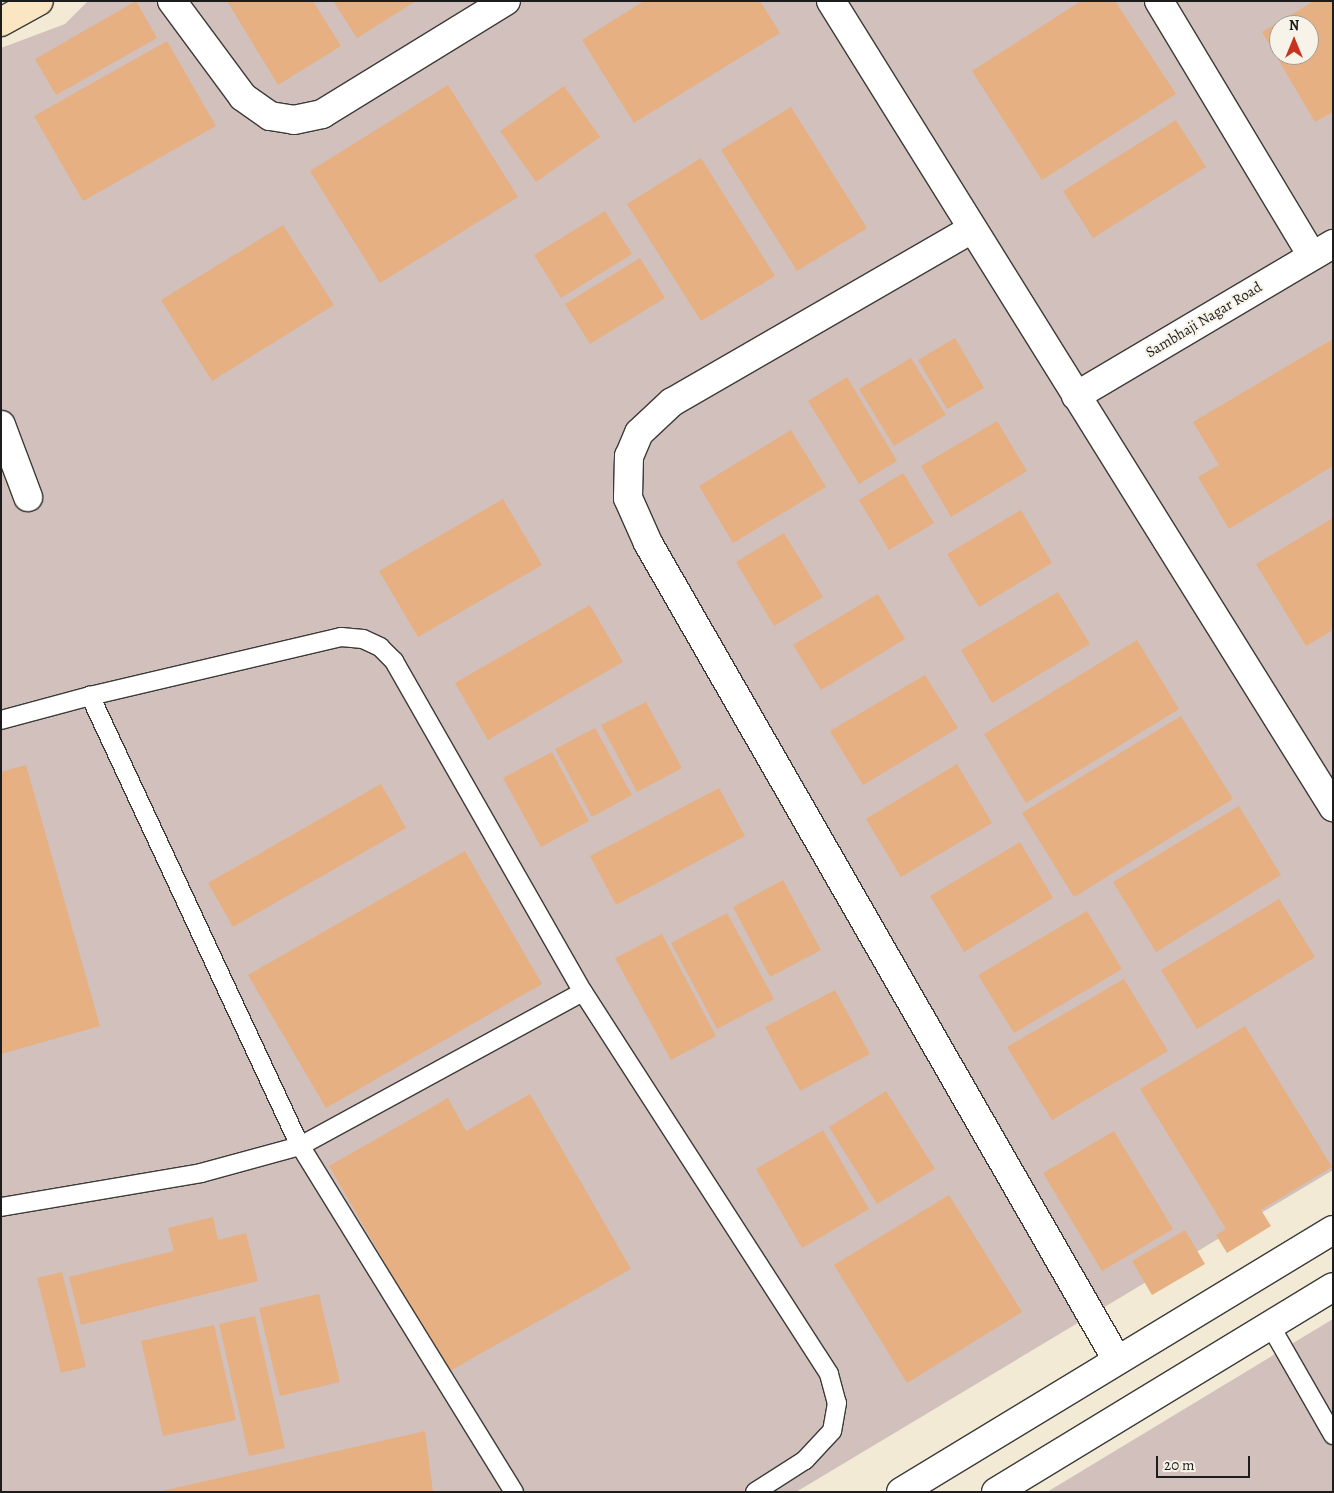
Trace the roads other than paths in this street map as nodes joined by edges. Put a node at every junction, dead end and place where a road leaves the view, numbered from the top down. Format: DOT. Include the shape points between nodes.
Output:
graph roads {
  1 [pos="39,1"];
  2 [pos="172,1"];
  3 [pos="506,1"];
  4 [pos="831,1"];
  5 [pos="1159,1"];
  6 [pos="1,22"];
  7 [pos="972,229"];
  8 [pos="1323,250"];
  9 [pos="1076,396"];
  10 [pos="1,425"];
  11 [pos="28,497"];
  12 [pos="90,696"];
  13 [pos="1,720"];
  14 [pos="1333,807"];
  15 [pos="583,992"];
  16 [pos="300,1146"];
  17 [pos="1,1207"];
  18 [pos="1333,1230"];
  19 [pos="1333,1287"];
  20 [pos="1270,1325"];
  21 [pos="1118,1360"];
  22 [pos="1333,1435"];
  23 [pos="514,1492"];
  24 [pos="755,1492"];
  25 [pos="901,1492"];
  26 [pos="996,1492"];
  1 -- 6 [label="main road"];
  2 -- 3 [label="street" via="243,97 270,116 294,120 322,114"];
  4 -- 7 [label="street"];
  5 -- 8 [label="street"];
  7 -- 9 [label="street"];
  7 -- 21 [label="street" via="672,402 639,433 629,456 628,498 648,543"];
  8 -- 9 [label="street, Sambhaji Nagar Road"];
  9 -- 14 [label="street"];
  10 -- 11 [label="street"];
  12 -- 13 [label="lane"];
  12 -- 15 [label="lane" via="341,637 363,639 380,647 394,661"];
  12 -- 16 [label="lane"];
  15 -- 16 [label="lane"];
  15 -- 24 [label="lane" via="829,1374 838,1403 832,1431 806,1460"];
  16 -- 17 [label="lane" via="201,1173"];
  16 -- 23 [label="lane"];
  18 -- 21 [label="street"];
  19 -- 20 [label="street"];
  20 -- 22 [label="lane"];
  20 -- 26 [label="street"];
  21 -- 25 [label="street"];
}
